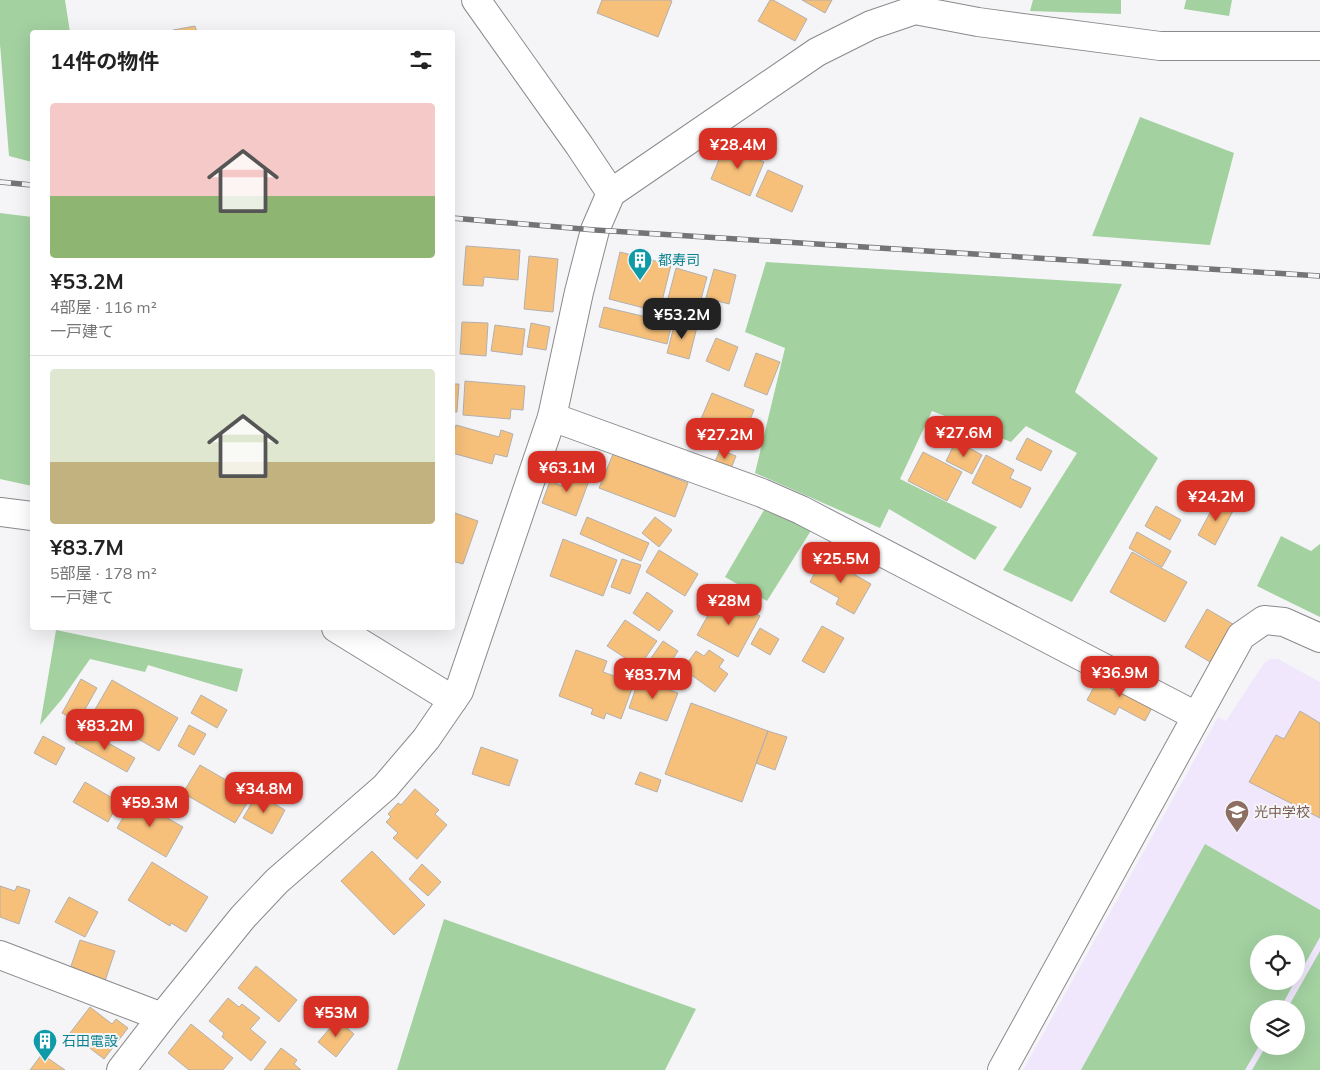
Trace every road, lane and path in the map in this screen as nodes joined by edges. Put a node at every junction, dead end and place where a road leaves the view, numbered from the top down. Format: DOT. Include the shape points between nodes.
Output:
graph roads {
  1 [pos="476,0"];
  2 [pos="1320,46"];
  3 [pos="611,192"];
  4 [pos="552,417"];
  5 [pos="0,512"];
  6 [pos="30,516"];
  7 [pos="339,630"];
  8 [pos="1320,638"];
  9 [pos="453,700"];
  10 [pos="1196,716"];
  11 [pos="0,955"];
  12 [pos="162,1017"];
  13 [pos="121,1070"];
  14 [pos="1002,1070"];
  1 -- 3 [label="street"];
  2 -- 3 [label="street" via="1160,46 978,22 915,10 871,25 817,52"];
  3 -- 4 [label="street" via="595,230"];
  4 -- 9 [label="street" via="459,691"];
  4 -- 10 [label="street" via="801,510"];
  5 -- 6 [label="street"];
  7 -- 9 [label="street"];
  8 -- 10 [label="street" via="1284,622 1264,620 1241,636"];
  9 -- 12 [label="street" via="426,739 385,787 277,881 243,917"];
  10 -- 14 [label="street"];
  11 -- 12 [label="street"];
  12 -- 13 [label="street"];
}
